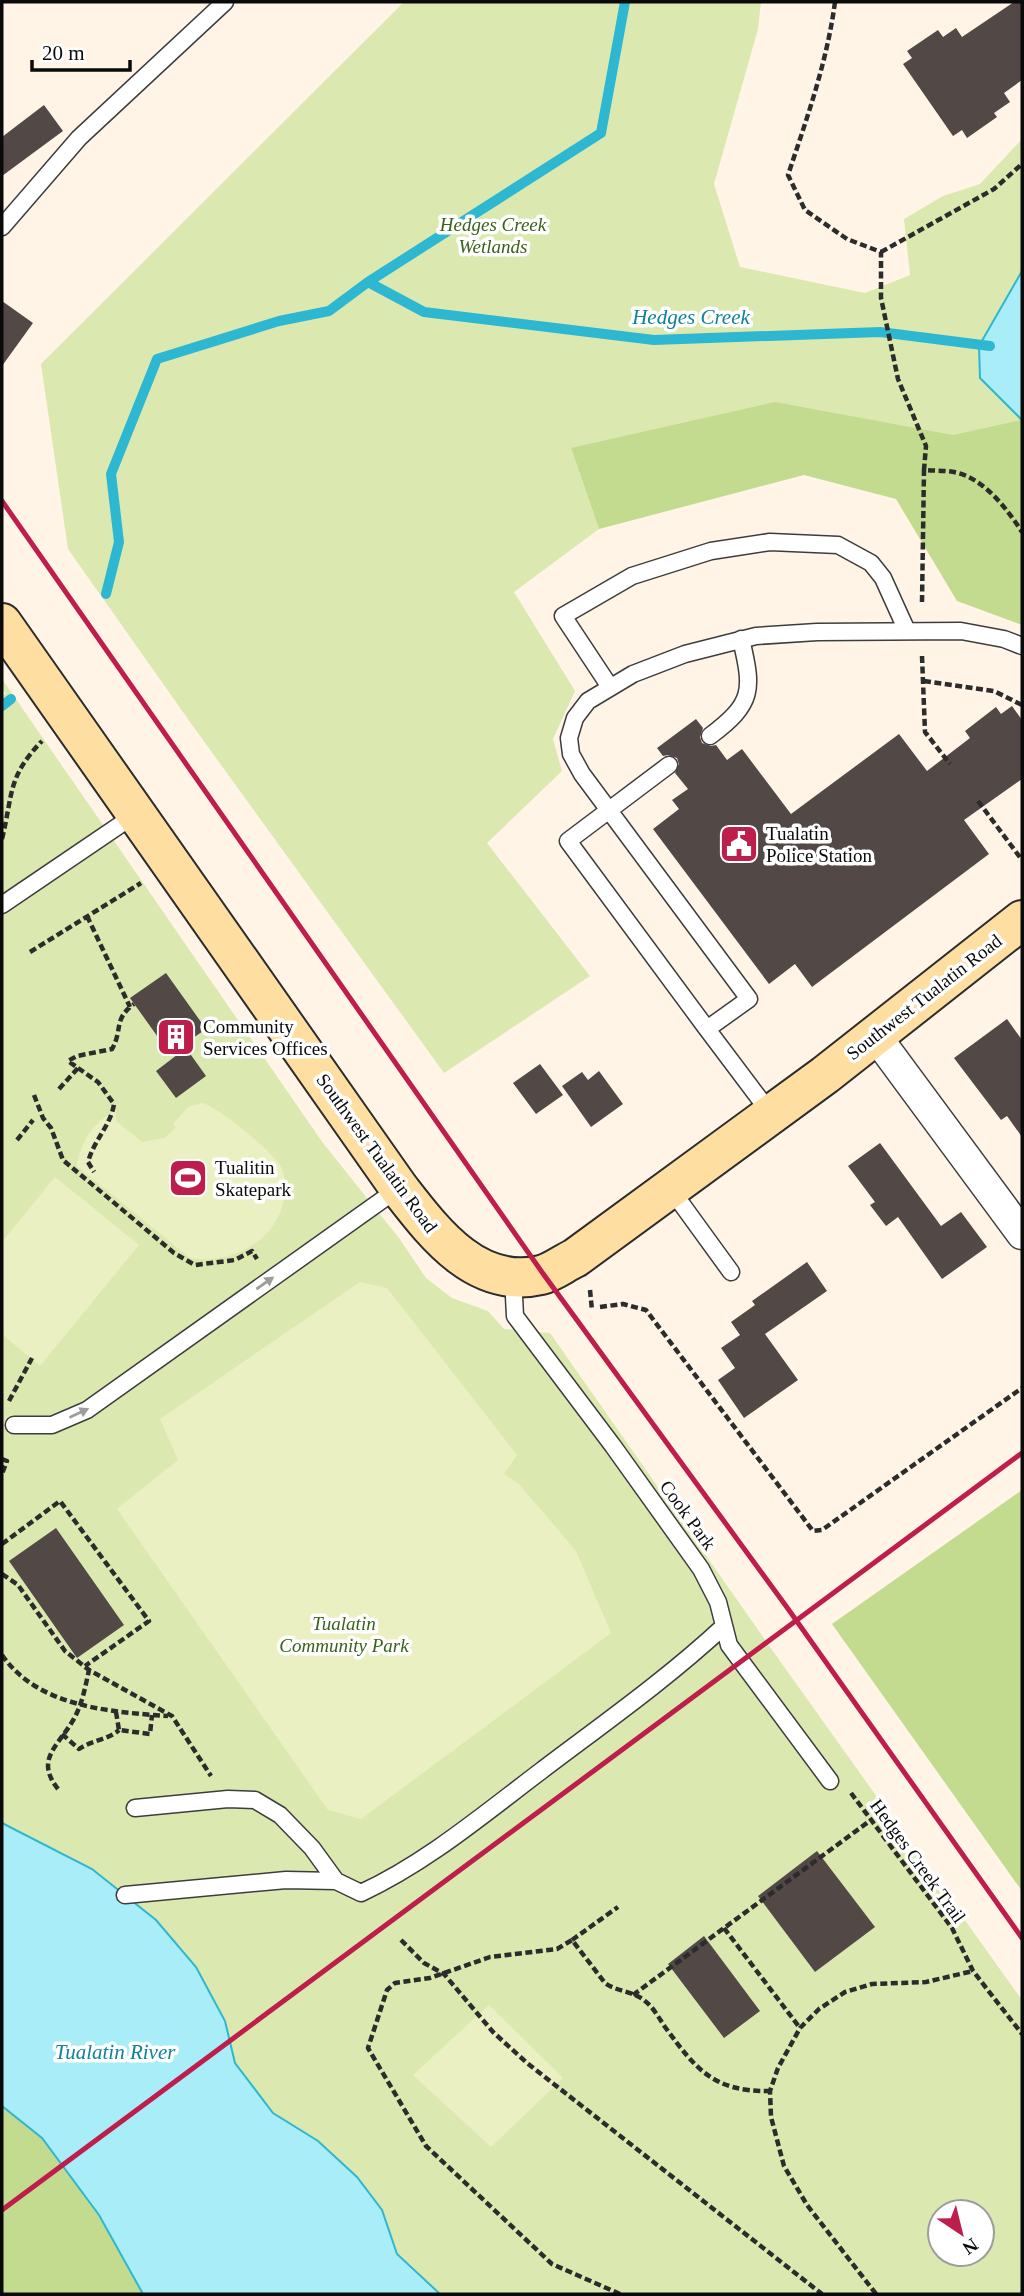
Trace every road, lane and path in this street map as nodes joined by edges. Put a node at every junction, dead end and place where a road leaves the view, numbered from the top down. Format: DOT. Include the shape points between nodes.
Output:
graph roads {
  1 [pos="225,2"];
  2 [pos="835,2"];
  3 [pos="1022,164"];
  4 [pos="2,227"];
  5 [pos="881,252"];
  6 [pos="1022,532"];
  7 [pos="2,623"];
  8 [pos="907,631"];
  9 [pos="741,639"];
  10 [pos="1022,646"];
  11 [pos="924,681"];
  12 [pos="610,687"];
  13 [pos="1022,705"];
  14 [pos="70,719"];
  15 [pos="710,736"];
  16 [pos="670,765"];
  17 [pos="978,801"];
  18 [pos="609,810"];
  19 [pos="136,814"];
  20 [pos="2,839"];
  21 [pos="1022,860"];
  22 [pos="142,882"];
  23 [pos="2,905"];
  24 [pos="87,916"];
  25 [pos="1022,920"];
  26 [pos="30,952"];
  27 [pos="707,1029"];
  28 [pos="875,1035"];
  29 [pos="78,1068"];
  30 [pos="59,1089"];
  31 [pos="34,1095"];
  32 [pos="772,1114"];
  33 [pos="33,1120"];
  34 [pos="17,1140"];
  35 [pos="94,1172"];
  36 [pos="399,1188"];
  37 [pos="670,1188"];
  38 [pos="1022,1234"];
  39 [pos="252,1251"];
  40 [pos="731,1272"];
  41 [pos="513,1277"];
  42 [pos="600,1307"];
  43 [pos="32,1358"];
  44 [pos="1022,1388"];
  45 [pos="8,1403"];
  46 [pos="14,1425"];
  47 [pos="2,1459"];
  48 [pos="2,1474"];
  49 [pos="2,1544"];
  50 [pos="2,1574"];
  51 [pos="724,1626"];
  52 [pos="2,1655"];
  53 [pos="87,1668"];
  54 [pos="81,1704"];
  55 [pos="116,1712"];
  56 [pos="152,1715"];
  57 [pos="172,1716"];
  58 [pos="119,1730"];
  59 [pos="62,1734"];
  60 [pos="830,1781"];
  61 [pos="58,1789"];
  62 [pos="228,1799"];
  63 [pos="135,1808"];
  64 [pos="871,1820"];
  65 [pos="336,1881"];
  66 [pos="125,1895"];
  67 [pos="618,1907"];
  68 [pos="724,1928"];
  69 [pos="401,1940"];
  70 [pos="572,1940"];
  71 [pos="973,1971"];
  72 [pos="443,1974"];
  73 [pos="633,1995"];
  74 [pos="800,2028"];
  75 [pos="1022,2034"];
  76 [pos="770,2091"];
  77 [pos="620,2294"];
  78 [pos="822,2294"];
  79 [pos="876,2294"];
  1 -- 4 [label="lane" via="79,138"];
  2 -- 5 [label="path" via="830,41 788,175 805,210 847,239"];
  3 -- 5 [label="path" via="994,189"];
  5 -- 6 [label="path" via="881,298 898,379 926,446 924,470 960,473 991,493"];
  7 -- 14 [label="main road, Southwest Tualatin Road"];
  8 -- 9 [label="lane"];
  8 -- 10 [label="lane" via="961,631"];
  8 -- 12 [label="lane" via="883,578 871,563 838,545 770,542 711,551 632,576 563,616"];
  9 -- 12 [label="lane" via="685,654"];
  9 -- 15 [label="lane" via="749,691 741,707"];
  11 -- 13 [label="path" via="994,691"];
  12 -- 18 [label="lane" via="588,701 575,718 569,738 571,754"];
  14 -- 19 [label="main road, Southwest Tualatin Road"];
  14 -- 20 [label="path" via="44,739 16,774"];
  16 -- 18 [label="lane"];
  17 -- 21 [label="path"];
  18 -- 27 [label="lane" via="568,841"];
  18 -- 27 [label="lane" via="748,999"];
  19 -- 23 [label="lane"];
  19 -- 36 [label="main road, Southwest Tualatin Road"];
  22 -- 24 [label="path"];
  24 -- 26 [label="path"];
  24 -- 29 [label="path" via="132,1006 122,1013 119,1038 112,1049 68,1061"];
  25 -- 28 [label="main road, Southwest Tualatin Road"];
  27 -- 32 [label="lane"];
  28 -- 32 [label="main road, Southwest Tualatin Road"];
  28 -- 38 [label="street"];
  29 -- 30 [label="path"];
  29 -- 35 [label="path" via="98,1082 114,1104 113,1114 92,1146 88,1162"];
  31 -- 39 [label="path" via="62,1160 174,1253 195,1265 235,1260"];
  32 -- 37 [label="main road, Southwest Tualatin Road"];
  33 -- 34 [label="path"];
  36 -- 41 [label="main road, Southwest Tualatin Road" via="454,1251 488,1272"];
  46 -- 36 [label="lane, one-way" via="52,1425 87,1410"];
  37 -- 40 [label="lane"];
  37 -- 41 [label="main road, Southwest Tualatin Road" via="575,1258 544,1275"];
  41 -- 51 [label="lane, Cook Park" via="514,1317 701,1569"];
  42 -- 44 [label="path" via="623,1304 646,1310 813,1531 822,1530"];
  43 -- 45 [label="path"];
  47 -- 48 [label="path" via="7,1461"];
  49 -- 53 [label="path" via="60,1501 149,1621"];
  50 -- 53 [label="path" via="18,1585 65,1651"];
  51 -- 60 [label="lane, Cook Park" via="729,1645"];
  51 -- 65 [label="lane" via="650,1689 392,1878 361,1893"];
  52 -- 54 [label="path" via="44,1692"];
  53 -- 54 [label="path"];
  53 -- 57 [label="path"];
  54 -- 55 [label="path"];
  54 -- 59 [label="path"];
  55 -- 56 [label="path"];
  55 -- 58 [label="path"];
  56 -- 57 [label="path"];
  56 -- 58 [label="path" via="150,1734"];
  57 -- 62 [label="path"];
  58 -- 59 [label="path" via="79,1749"];
  59 -- 61 [label="path" via="48,1759 48,1777"];
  60 -- 64 [label="path, Hedges Creek Trail" via="850,1791"];
  62 -- 63 [label="lane"];
  62 -- 65 [label="lane" via="255,1800 280,1815"];
  64 -- 68 [label="path"];
  64 -- 71 [label="path, Hedges Creek Trail" via="951,1928"];
  65 -- 66 [label="lane" via="286,1880"];
  67 -- 70 [label="path"];
  68 -- 73 [label="path"];
  68 -- 74 [label="path"];
  69 -- 72 [label="path" via="424,1964"];
  70 -- 72 [label="path" via="557,1950 490,1956"];
  70 -- 73 [label="path" via="605,1983"];
  71 -- 74 [label="path" via="926,1982 872,1984 845,1992"];
  71 -- 75 [label="path, Hedges Creek Trail"];
  72 -- 77 [label="path" via="395,1983 387,1990 368,2048 426,2146 552,2264"];
  72 -- 78 [label="path" via="527,2063"];
  73 -- 76 [label="path" via="648,2004 705,2075 733,2088"];
  74 -- 76 [label="path"];
  76 -- 79 [label="path" via="771,2117 784,2166 807,2205"];
}
